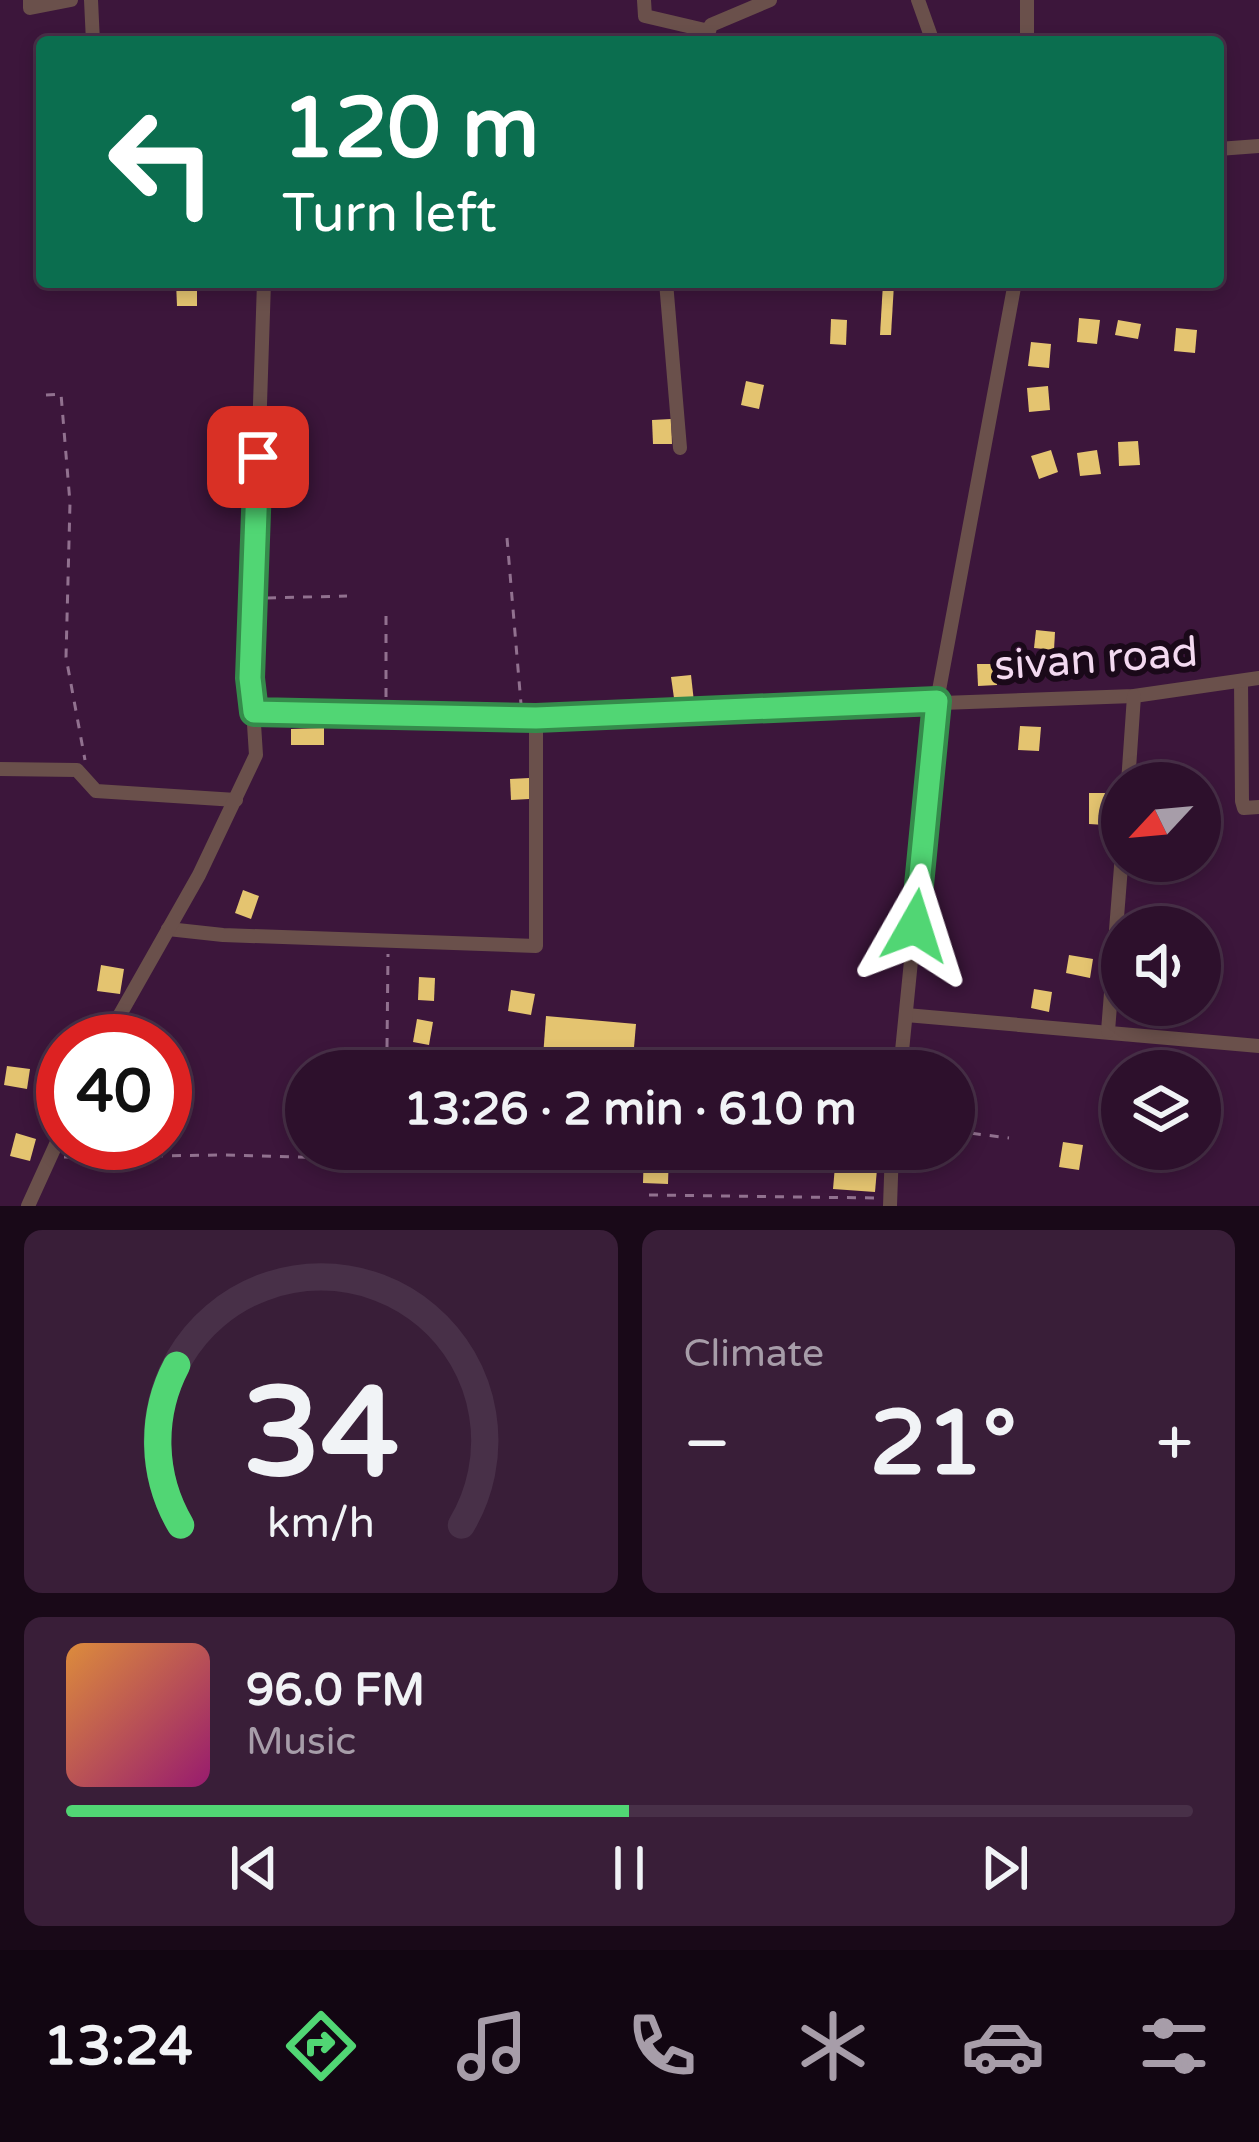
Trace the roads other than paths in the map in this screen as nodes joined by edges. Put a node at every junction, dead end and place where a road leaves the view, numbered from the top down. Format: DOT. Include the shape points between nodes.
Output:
graph roads {
  1 [pos="30,0"];
  2 [pos="71,0"];
  3 [pos="92,0"];
  4 [pos="644,0"];
  5 [pos="770,0"];
  6 [pos="918,0"];
  7 [pos="1027,0"];
  8 [pos="93,36"];
  9 [pos="932,36"];
  10 [pos="1027,36"];
  11 [pos="1259,146"];
  12 [pos="1224,149"];
  13 [pos="265,288"];
  14 [pos="667,288"];
  15 [pos="1014,288"];
  16 [pos="680,448"];
  17 [pos="1259,679"];
  18 [pos="1240,681"];
  19 [pos="1134,696"];
  20 [pos="937,701"];
  21 [pos="254,712"];
  22 [pos="529,718"];
  23 [pos="1129,762"];
  24 [pos="0,769"];
  25 [pos="236,800"];
  26 [pos="1259,807"];
  27 [pos="1120,882"];
  28 [pos="168,929"];
  29 [pos="120,1014"];
  30 [pos="906,1015"];
  31 [pos="1108,1030"];
  32 [pos="1259,1046"];
  33 [pos="902,1050"];
  34 [pos="44,1170"];
  35 [pos="891,1170"];
  36 [pos="890,1202"];
  37 [pos="28,1206"];
  1 -- 2 [label="street" via="30,8"];
  3 -- 8 [label="street"];
  4 -- 5 [label="street" via="645,16 709,32 738,10"];
  6 -- 9 [label="street"];
  7 -- 10 [label="street"];
  11 -- 12 [label="street"];
  13 -- 21 [label="street"];
  14 -- 16 [label="street"];
  15 -- 20 [label="street"];
  17 -- 18 [label="street, sivan road"];
  18 -- 19 [label="street, sivan road"];
  18 -- 26 [label="street" via="1242,801"];
  19 -- 20 [label="street, sivan road"];
  19 -- 23 [label="street"];
  20 -- 22 [label="street, sivan road"];
  20 -- 30 [label="street"];
  21 -- 22 [label="street, sivan road"];
  21 -- 25 [label="street" via="256,754"];
  22 -- 28 [label="street" via="536,946"];
  24 -- 25 [label="street" via="77,770 96,791"];
  25 -- 28 [label="street"];
  27 -- 31 [label="street"];
  28 -- 29 [label="street"];
  30 -- 31 [label="street"];
  30 -- 33 [label="street"];
  31 -- 32 [label="street"];
  34 -- 37 [label="street"];
  35 -- 36 [label="street"];
}
